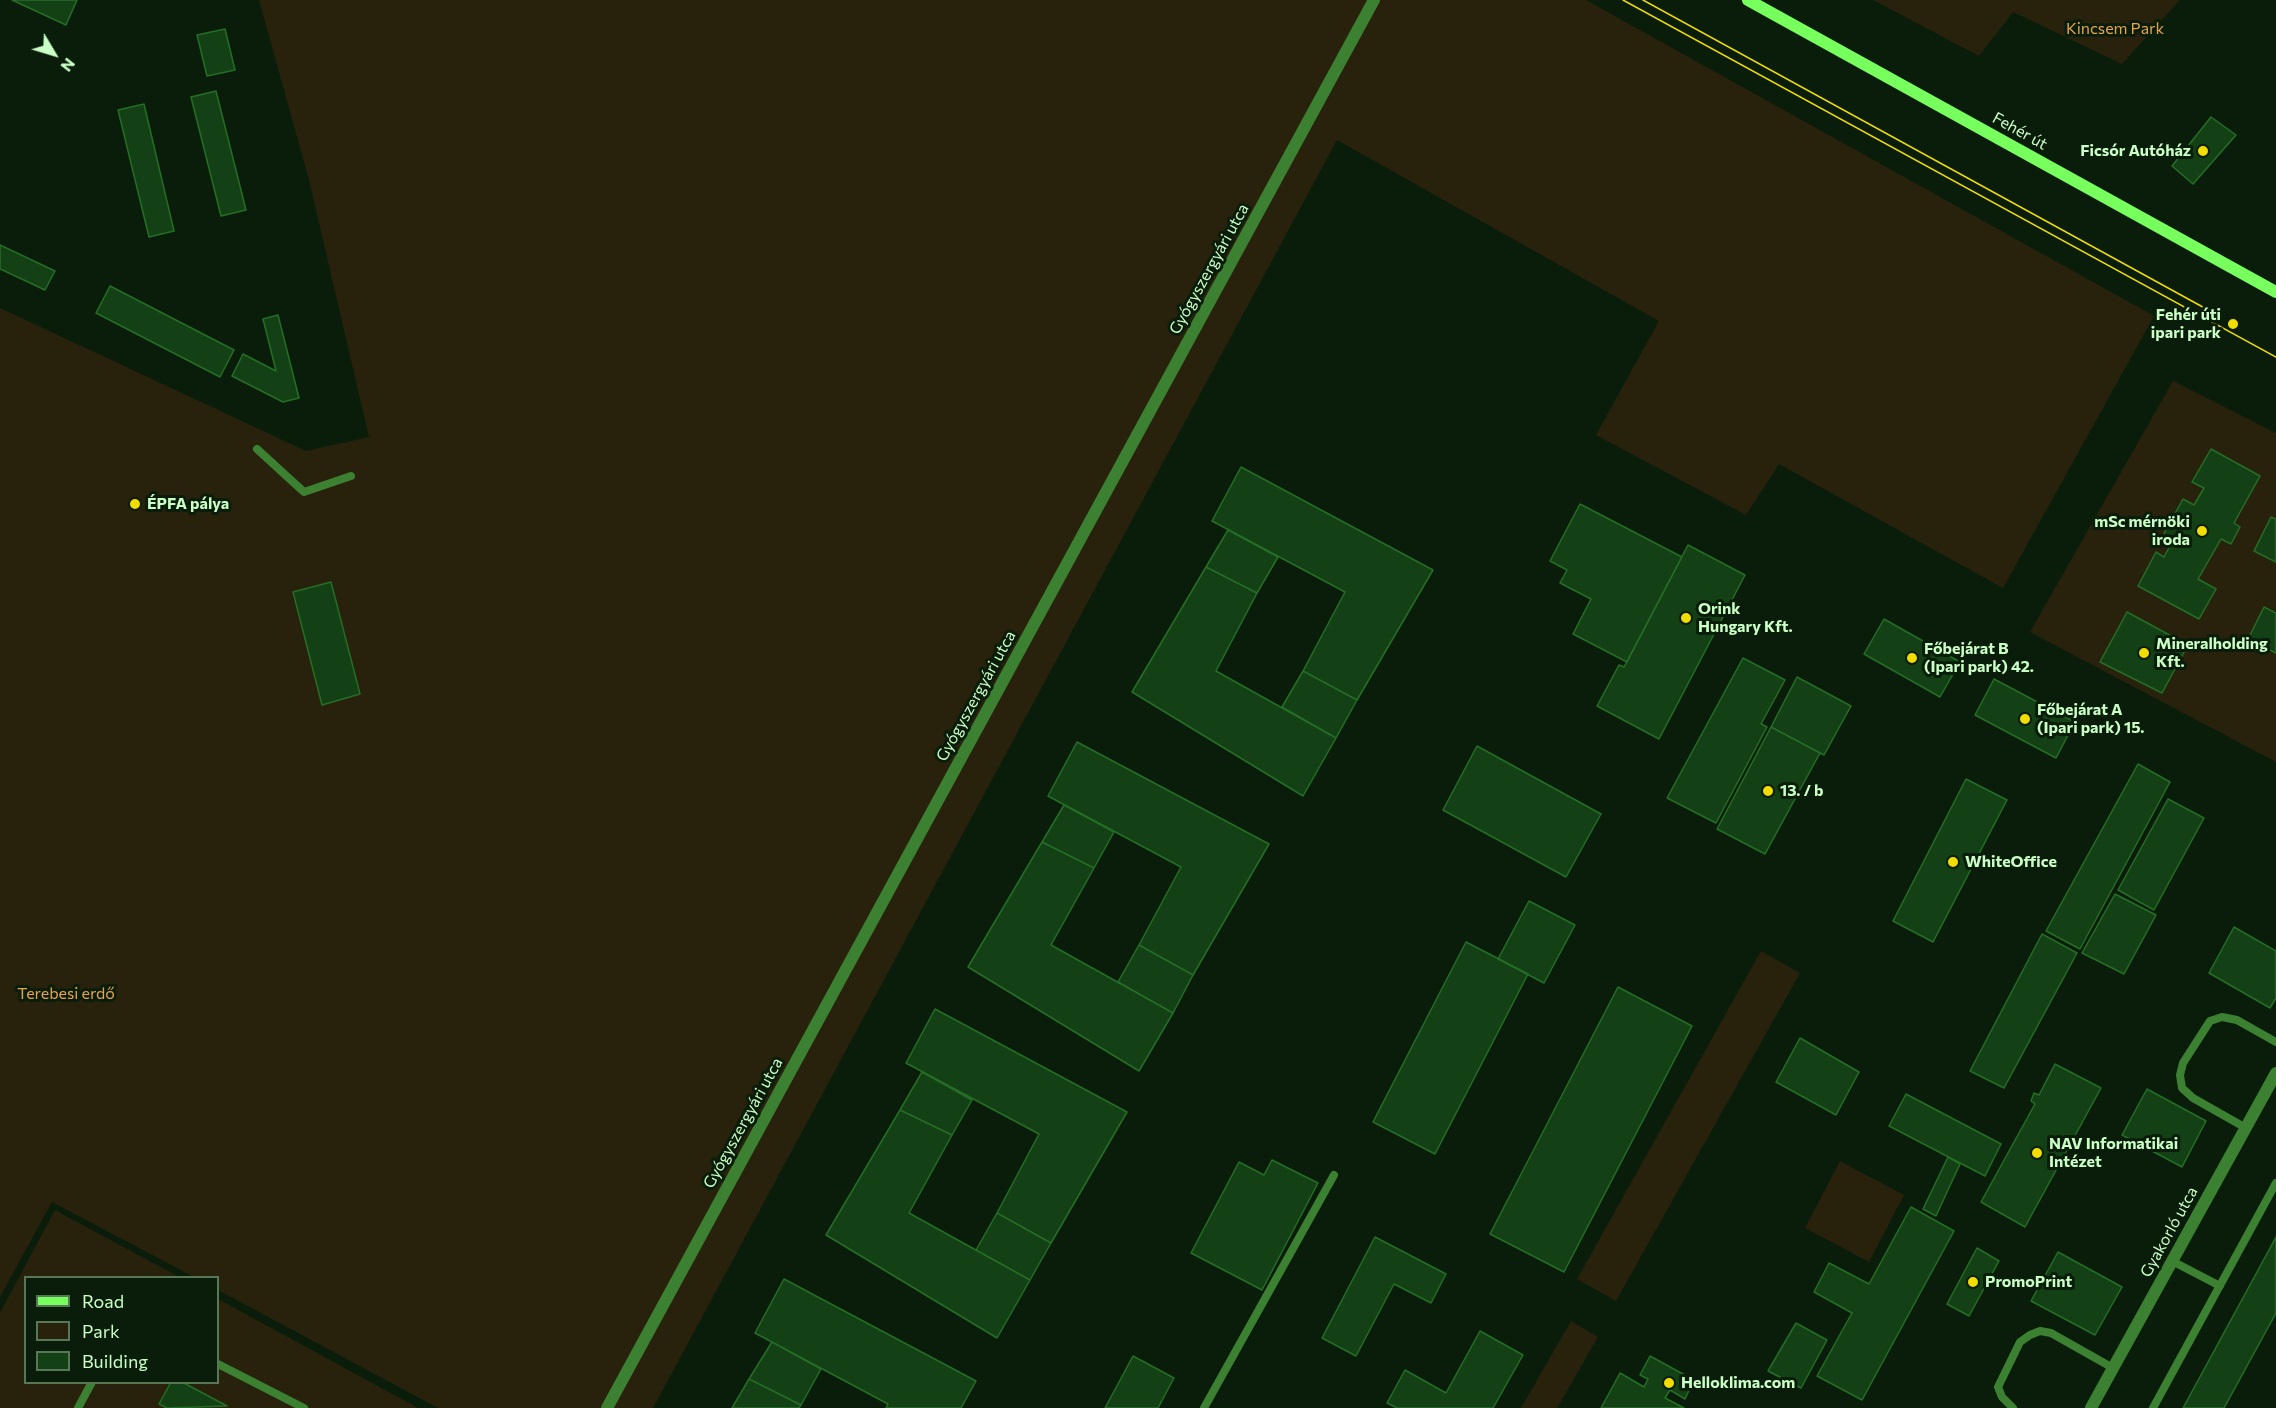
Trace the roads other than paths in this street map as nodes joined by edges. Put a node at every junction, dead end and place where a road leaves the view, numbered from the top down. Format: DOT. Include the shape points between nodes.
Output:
graph roads {
  1 [pos="1374,0"];
  2 [pos="1748,0"];
  3 [pos="2276,292"];
  4 [pos="256,449"];
  5 [pos="351,476"];
  6 [pos="2276,1042"];
  7 [pos="2276,1073"];
  8 [pos="2246,1128"];
  9 [pos="1334,1175"];
  10 [pos="2276,1183"];
  11 [pos="2172,1261"];
  12 [pos="2220,1286"];
  13 [pos="219,1365"];
  14 [pos="2113,1368"];
  15 [pos="91,1384"];
  16 [pos="78,1408"];
  17 [pos="304,1408"];
  18 [pos="606,1408"];
  19 [pos="1204,1408"];
  20 [pos="2013,1408"];
  21 [pos="2091,1408"];
  22 [pos="2153,1408"];
  1 -- 18 [label="street, Gyógyszergyári utca"];
  2 -- 3 [label="main road, Fehér út"];
  4 -- 5 [label="lane" via="303,492"];
  6 -- 8 [label="lane" via="2237,1020 2222,1017 2210,1021 2184,1063 2180,1075 2182,1088"];
  7 -- 8 [label="street, Gyakorló utca"];
  8 -- 11 [label="street, Gyakorló utca"];
  9 -- 19 [label="lane"];
  10 -- 12 [label="lane"];
  11 -- 12 [label="lane"];
  11 -- 14 [label="street, Gyakorló utca"];
  12 -- 22 [label="lane"];
  13 -- 17 [label="lane"];
  14 -- 20 [label="lane" via="2051,1333 2040,1331 2020,1342 1998,1387 2002,1398"];
  14 -- 21 [label="street, Gyakorló utca"];
  15 -- 16 [label="lane"];
}
